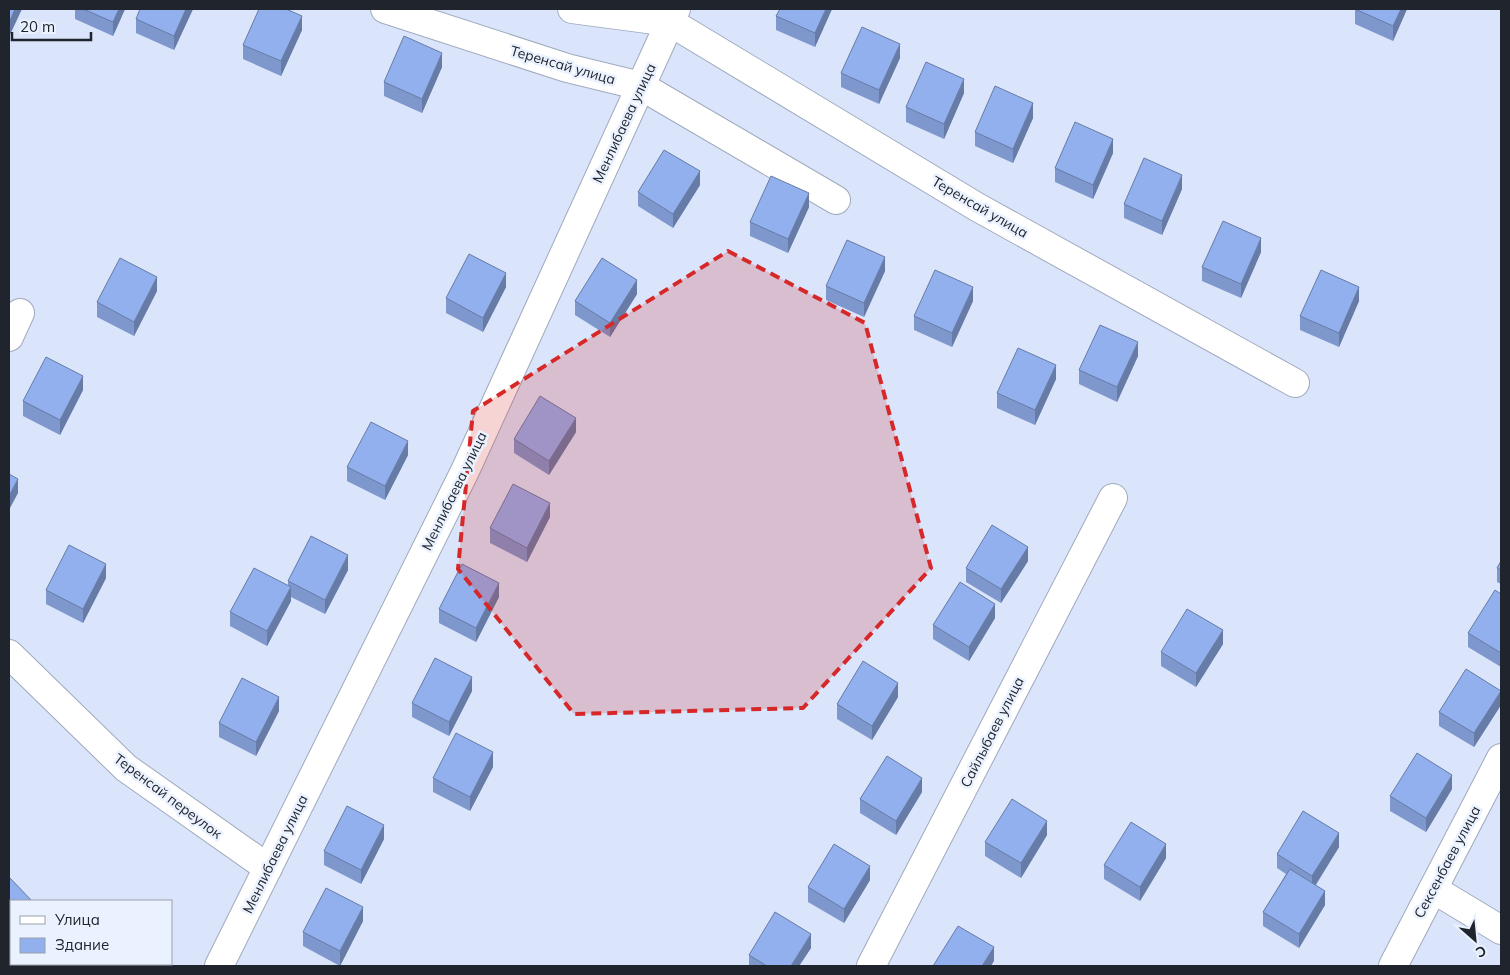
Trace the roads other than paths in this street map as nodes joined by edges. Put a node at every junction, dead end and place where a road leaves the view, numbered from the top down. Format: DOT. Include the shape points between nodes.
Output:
graph roads {
  1 [pos="386,9"];
  2 [pos="572,9"];
  3 [pos="673,15"];
  4 [pos="641,86"];
  5 [pos="836,200"];
  6 [pos="1296,383"];
  7 [pos="1112,498"];
  8 [pos="9,654"];
  9 [pos="1501,758"];
  10 [pos="268,868"];
  11 [pos="1433,889"];
  12 [pos="1501,930"];
  13 [pos="219,966"];
  14 [pos="871,966"];
  15 [pos="1393,966"];
  1 -- 4 [label="street, Теренсай улица" via="566,68"];
  2 -- 3 [label="street"];
  3 -- 4 [label="street, Менлибаева улица"];
  3 -- 6 [label="street, Теренсай улица" via="977,207"];
  4 -- 5 [label="street, Теренсай улица"];
  4 -- 10 [label="street, Менлибаева улица" via="464,471"];
  7 -- 14 [label="street, Сайлыбаев улица"];
  8 -- 10 [label="street, Теренсай переулок" via="126,768"];
  9 -- 11 [label="street, Сексенбаев улица"];
  10 -- 13 [label="street, Менлибаева улица"];
  11 -- 12 [label="street"];
  11 -- 15 [label="street, Сексенбаев улица"];
}
